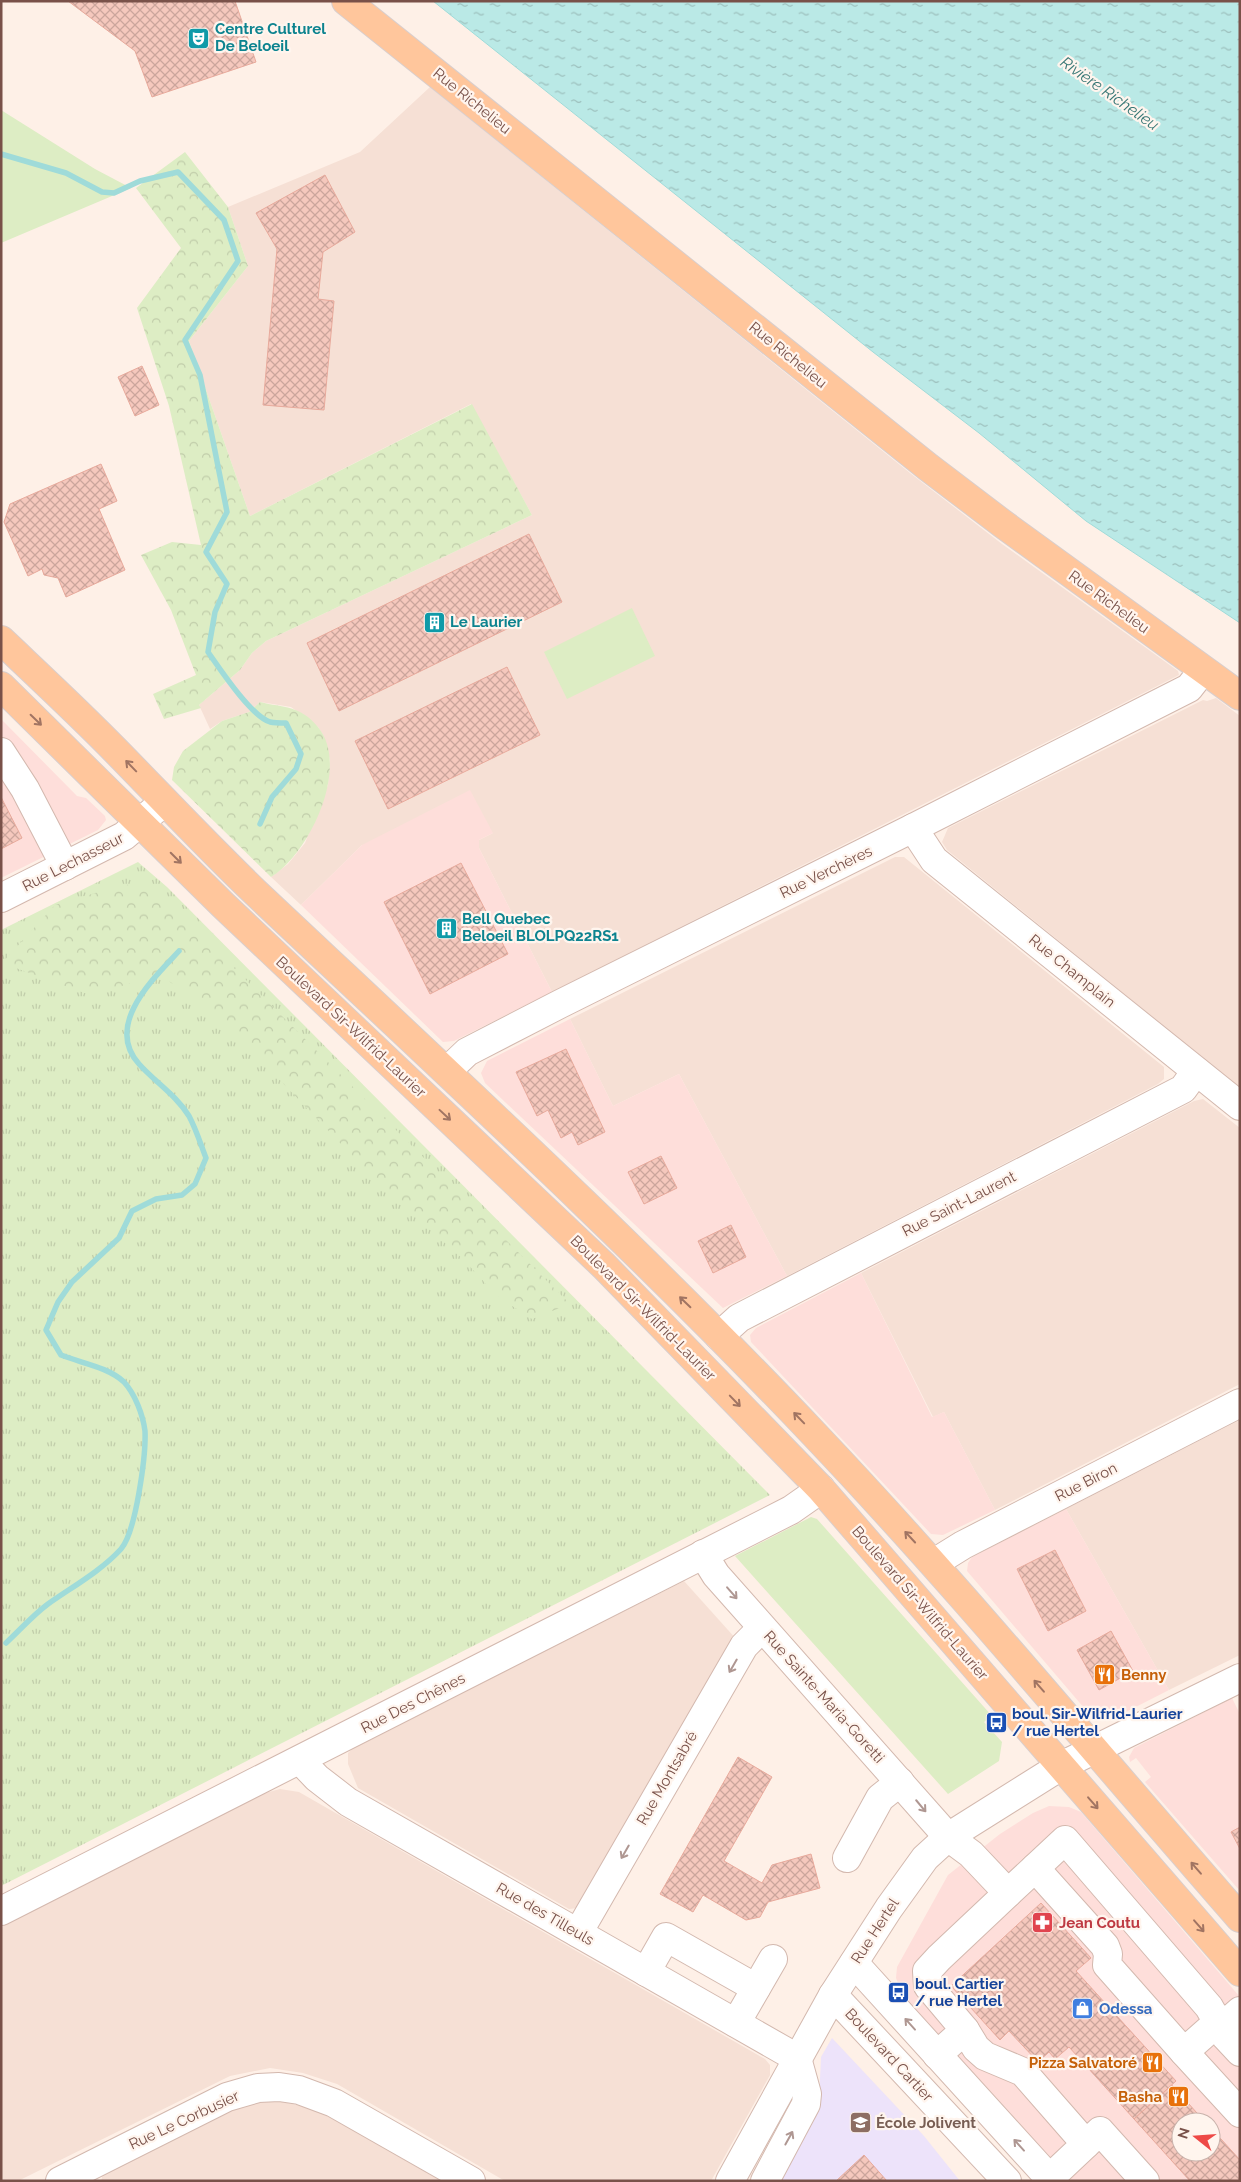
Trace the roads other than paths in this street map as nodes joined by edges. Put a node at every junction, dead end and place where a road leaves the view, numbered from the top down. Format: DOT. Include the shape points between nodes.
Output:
graph roads {
  1 [pos="346,1"];
  2 [pos="1,640"];
  3 [pos="1203,670"];
  4 [pos="1,686"];
  5 [pos="1240,696"];
  6 [pos="1,752"];
  7 [pos="164,802"];
  8 [pos="142,823"];
  9 [pos="913,828"];
  10 [pos="65,866"];
  11 [pos="1,898"];
  12 [pos="447,1071"];
  13 [pos="1196,1071"];
  14 [pos="1240,1106"];
  15 [pos="719,1336"];
  16 [pos="1240,1402"];
  17 [pos="821,1489"];
  18 [pos="703,1554"];
  19 [pos="934,1563"];
  20 [pos="762,1628"];
  21 [pos="1240,1678"];
  22 [pos="1094,1750"];
  23 [pos="300,1760"];
  24 [pos="1061,1766"];
  25 [pos="900,1782"];
  26 [pos="948,1837"];
  27 [pos="847,1858"];
  28 [pos="1035,1868"];
  29 [pos="1008,1893"];
  30 [pos="1,1911"];
  31 [pos="1240,1918"];
  32 [pos="578,1932"];
  33 [pos="774,1959"];
  34 [pos="854,1963"];
  35 [pos="646,1972"];
  36 [pos="1240,1972"];
  37 [pos="756,1988"];
  38 [pos="1240,1990"];
  39 [pos="833,1995"];
  40 [pos="1229,2016"];
  41 [pos="736,2023"];
  42 [pos="965,2030"];
  43 [pos="1184,2052"];
  44 [pos="1240,2052"];
  45 [pos="937,2054"];
  46 [pos="797,2058"];
  47 [pos="1240,2113"];
  48 [pos="1086,2144"];
  49 [pos="74,2178"];
  50 [pos="1051,2180"];
  51 [pos="472,2181"];
  52 [pos="730,2181"];
  53 [pos="765,2181"];
  54 [pos="1006,2181"];
  55 [pos="1145,2181"];
  1 -- 3 [label="main road, Rue Richelieu" via="928,467"];
  7 -- 2 [label="main road, one-way"];
  3 -- 5 [label="main road, Rue Richelieu"];
  3 -- 9 [label="street, Rue Verchères" via="1188,688"];
  4 -- 8 [label="main road, Boulevard Sir-Wilfrid-Laurier, one-way"];
  6 -- 10 [label="street" via="25,789"];
  7 -- 8 [label="street, Rue Lechasseur"];
  7 -- 12 [label="main road"];
  8 -- 10 [label="street, Rue Lechasseur" via="124,836"];
  8 -- 17 [label="main road, Boulevard Sir-Wilfrid-Laurier, one-way" via="223,905 604,1266"];
  9 -- 12 [label="street, Rue Verchères" via="467,1052"];
  9 -- 13 [label="street, Rue Champlain" via="934,860"];
  10 -- 11 [label="street, Rue Lechasseur"];
  15 -- 12 [label="main road, one-way"];
  13 -- 14 [label="street, Rue Champlain"];
  13 -- 15 [label="street, Rue Saint-Laurent" via="1183,1089 739,1318"];
  19 -- 15 [label="main road, one-way"];
  16 -- 19 [label="street, Rue Biron" via="962,1545"];
  17 -- 18 [label="street, Rue Des Chênes" via="791,1510"];
  17 -- 24 [label="main road, Boulevard Sir-Wilfrid-Laurier"];
  18 -- 20 [label="street, Rue Sainte-Maria-Goretti, one-way" via="716,1575"];
  18 -- 23 [label="street, Rue Des Chênes"];
  22 -- 19 [label="main road, one-way"];
  20 -- 25 [label="street, Rue Sainte-Maria-Goretti"];
  20 -- 32 [label="street, Rue Montsabré, one-way" via="744,1646"];
  21 -- 22 [label="street, Rue Hertel"];
  22 -- 24 [label="street, Rue Hertel"];
  31 -- 22 [label="main road, one-way"];
  23 -- 30 [label="street, Rue Des Chênes"];
  23 -- 32 [label="street, Rue des Tilleuls" via="348,1802"];
  24 -- 26 [label="street, Rue Hertel"];
  24 -- 36 [label="main road, Boulevard Sir-Wilfrid-Laurier, one-way"];
  25 -- 26 [label="street, Rue Sainte-Maria-Goretti, one-way"];
  25 -- 27 [label="street" via="880,1798"];
  26 -- 29 [label="street, Rue Sainte-Maria-Goretti" via="971,1854"];
  26 -- 34 [label="street, Rue Hertel" via="925,1858 905,1884"];
  28 -- 29 [label="street"];
  28 -- 40 [label="street" via="1065,1840 1209,2007"];
  28 -- 43 [label="street" via="1105,1946 1107,1965"];
  29 -- 42 [label="street" via="928,1971 928,1986"];
  32 -- 35 [label="street, Rue des Tilleuls"];
  33 -- 37 [label="street"];
  34 -- 39 [label="street, Rue Hertel"];
  45 -- 34 [label="street, one-way"];
  35 -- 37 [label="street" via="666,1937"];
  35 -- 41 [label="street, Rue des Tilleuls"];
  37 -- 41 [label="street"];
  38 -- 40 [label="street" via="1222,2006"];
  39 -- 46 [label="street, Rue Hertel"];
  39 -- 54 [label="street, Boulevard Cartier"];
  40 -- 43 [label="street"];
  40 -- 44 [label="street" via="1226,2037"];
  41 -- 46 [label="street, Rue des Tilleuls"];
  42 -- 45 [label="street"];
  42 -- 48 [label="street" via="985,2056 1023,2072"];
  43 -- 47 [label="street"];
  50 -- 45 [label="street, one-way"];
  46 -- 52 [label="street, Rue Hertel"];
  53 -- 46 [label="street, one-way" via="806,2104 807,2094"];
  48 -- 50 [label="street"];
  48 -- 55 [label="street" via="1100,2131"];
  49 -- 51 [label="street, Rue Le Corbusier" via="227,2097 258,2088 279,2087 300,2090 334,2103"];
}
